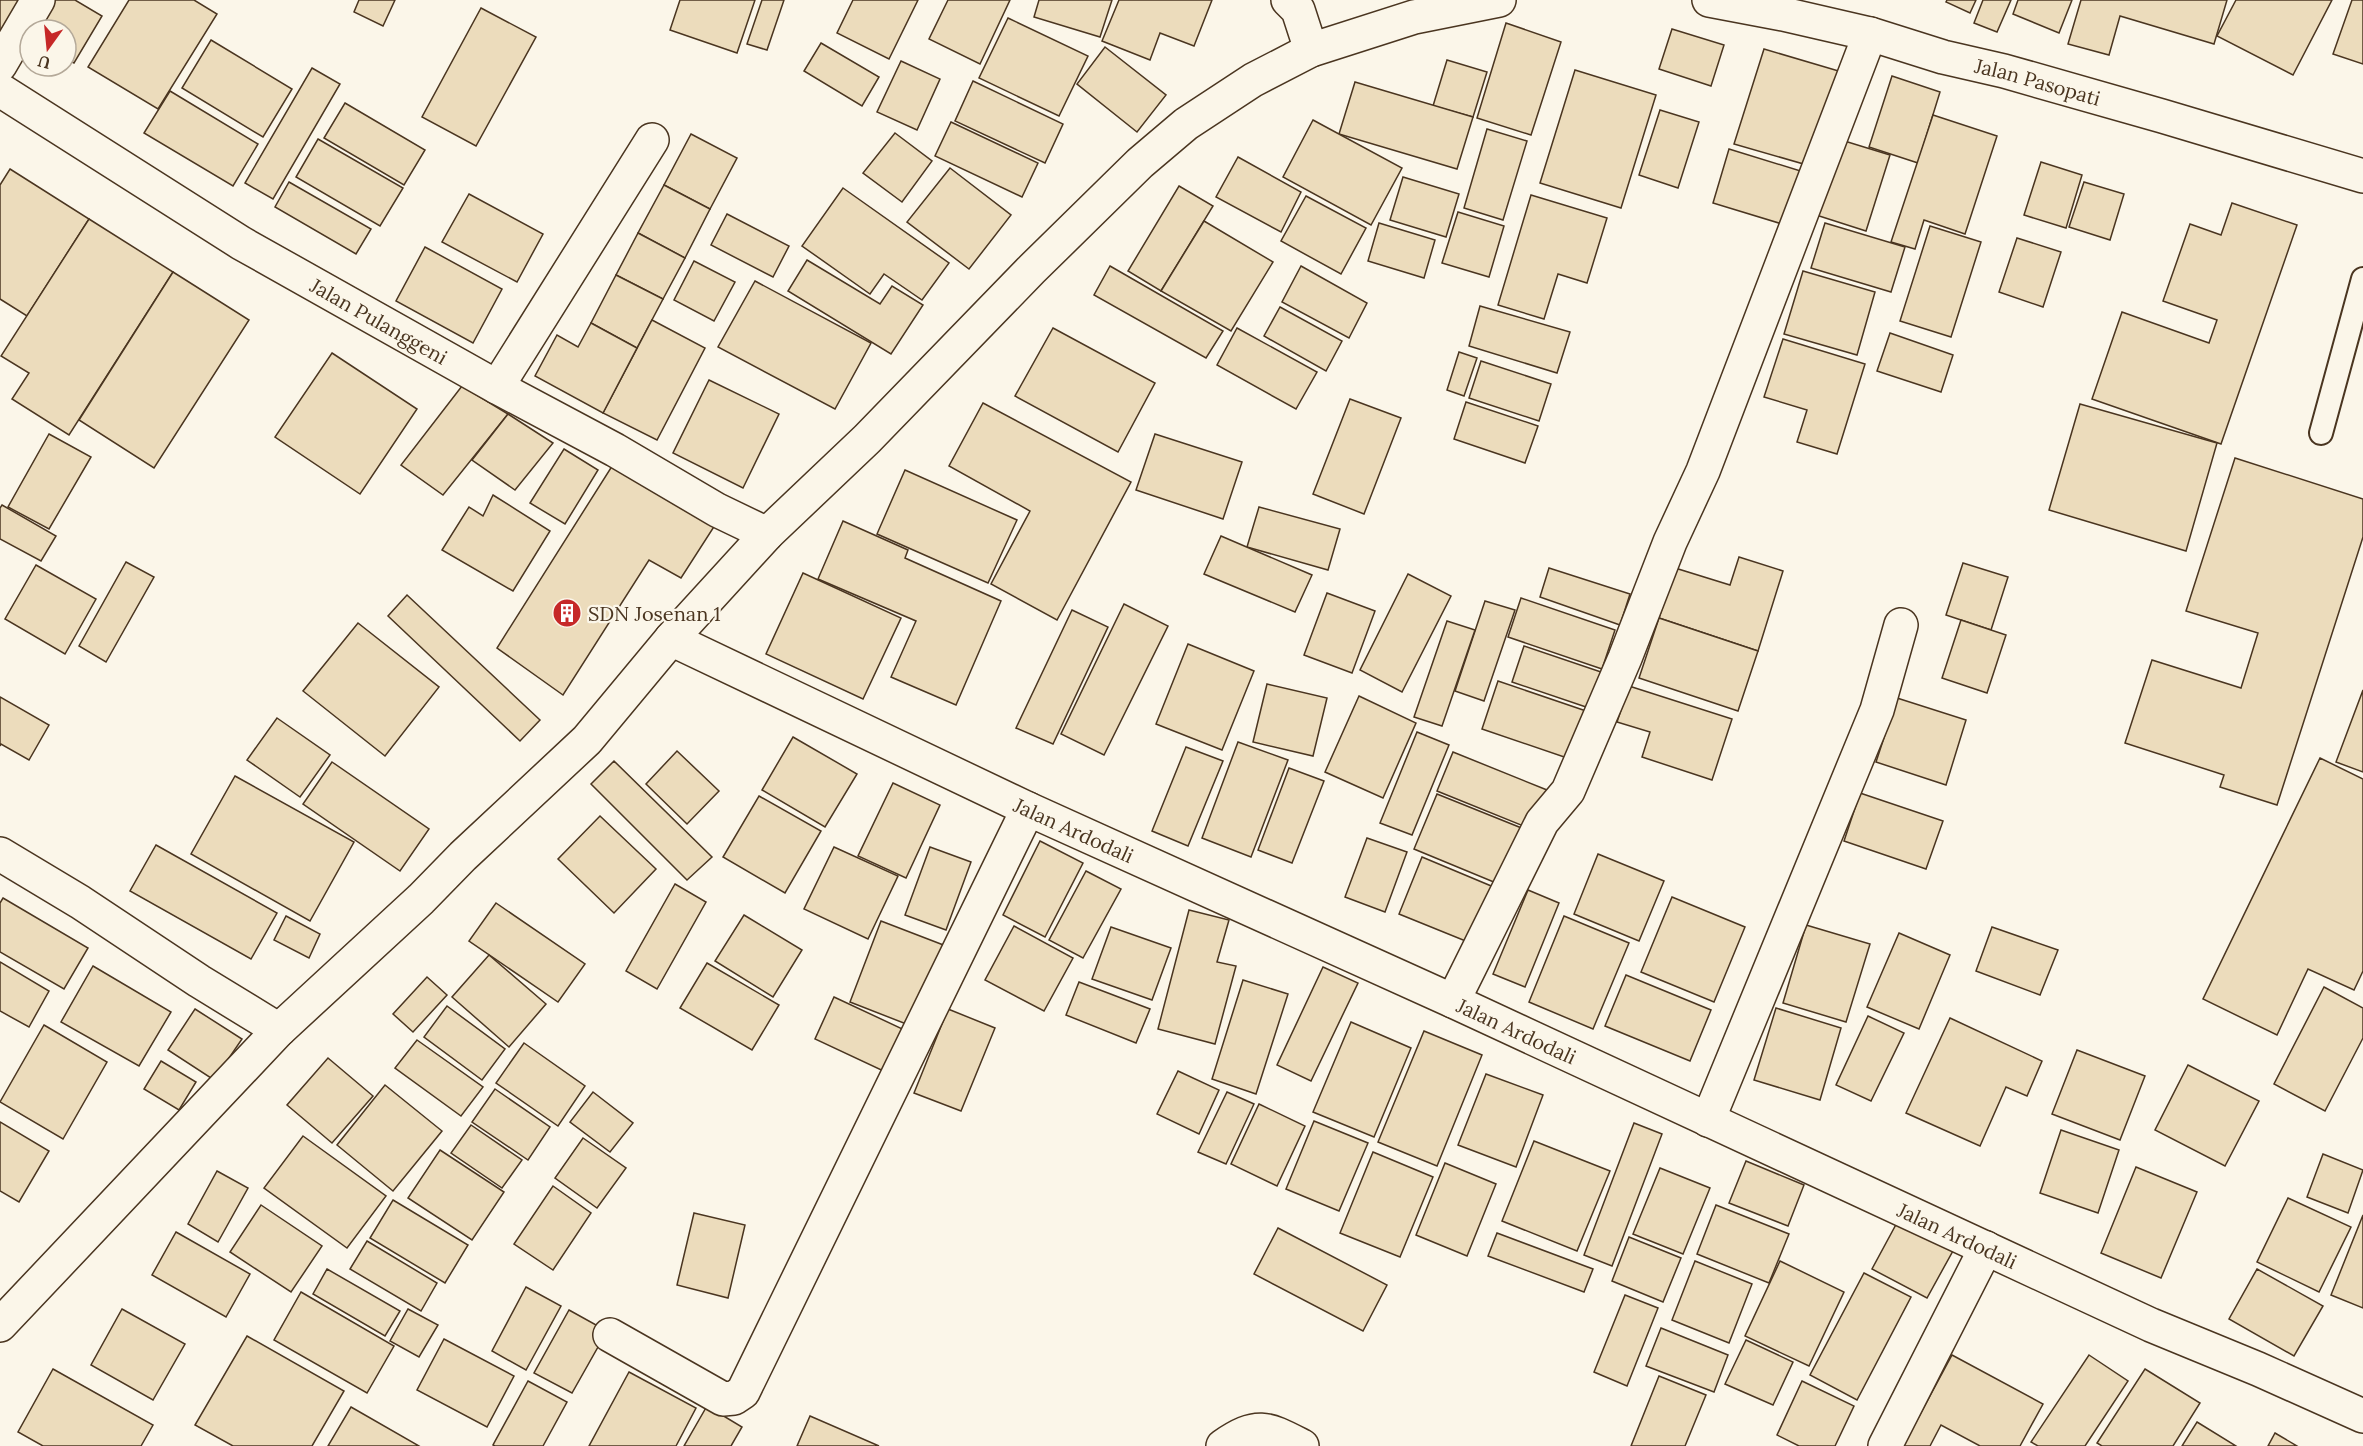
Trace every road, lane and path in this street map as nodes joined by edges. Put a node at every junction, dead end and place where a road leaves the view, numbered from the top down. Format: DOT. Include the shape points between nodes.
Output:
graph roads {
  1 [pos="38,0"];
  2 [pos="1288,0"];
  3 [pos="1499,0"];
  4 [pos="1709,0"];
  5 [pos="1456,4"];
  6 [pos="1870,34"];
  7 [pos="1311,50"];
  8 [pos="0,65"];
  9 [pos="0,90"];
  10 [pos="652,140"];
  11 [pos="2363,176"];
  12 [pos="2363,279"];
  13 [pos="497,387"];
  14 [pos="2321,434"];
  15 [pos="767,534"];
  16 [pos="1901,625"];
  17 [pos="671,639"];
  18 [pos="1029,809"];
  19 [pos="0,854"];
  20 [pos="1453,1001"];
  21 [pos="279,1029"];
  22 [pos="1708,1120"];
  23 [pos="1986,1248"];
  24 [pos="0,1324"];
  25 [pos="610,1335"];
  26 [pos="2363,1416"];
  27 [pos="1223,1446"];
  28 [pos="1302,1446"];
  29 [pos="1885,1446"];
  1 -- 8 [label="street"];
  2 -- 7 [label="street" via="1298,10"];
  3 -- 5 [label="street"];
  4 -- 6 [label="street, Jalan Pasopati"];
  5 -- 7 [label="street"];
  6 -- 11 [label="street, Jalan Pasopati"];
  6 -- 20 [label="street" via="1703,471 1568,791 1542,822"];
  7 -- 15 [label="street" via="1253,80 1186,124 1140,163 867,439"];
  9 -- 13 [label="street, Jalan Pulanggeni" via="241,243"];
  10 -- 13 [label="street"];
  12 -- 14 [label="lane"];
  13 -- 15 [label="street, Jalan Pulanggeni"];
  15 -- 17 [label="street"];
  16 -- 22 [label="street" via="1877,710"];
  17 -- 18 [label="street, Jalan Ardodali"];
  17 -- 21 [label="street" via="587,740"];
  18 -- 20 [label="street, Jalan Ardodali"];
  18 -- 25 [label="street" via="743,1392 723,1399"];
  19 -- 21 [label="street"];
  20 -- 22 [label="street, Jalan Ardodali"];
  21 -- 24 [label="street"];
  22 -- 23 [label="street, Jalan Ardodali"];
  23 -- 26 [label="street, Jalan Ardodali" via="2151,1325"];
  23 -- 29 [label="street"];
  27 -- 28 [label="street" via="1242,1433 1269,1429"];
}
